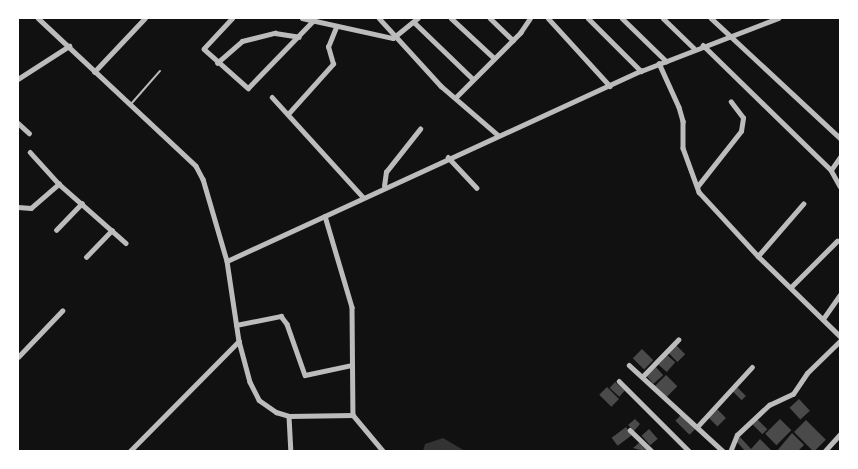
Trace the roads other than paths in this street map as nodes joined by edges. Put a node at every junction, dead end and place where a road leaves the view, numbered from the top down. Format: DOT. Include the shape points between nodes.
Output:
graph roads {
  1 [pos="38,18"];
  2 [pos="145,18"];
  3 [pos="233,18"];
  4 [pos="302,18"];
  5 [pos="379,18"];
  6 [pos="418,18"];
  7 [pos="451,18"];
  8 [pos="490,18"];
  9 [pos="530,18"];
  10 [pos="548,18"];
  11 [pos="588,18"];
  12 [pos="622,18"];
  13 [pos="663,18"];
  14 [pos="711,18"];
  15 [pos="778,18"];
  16 [pos="769,19"];
  17 [pos="314,20"];
  18 [pos="414,22"];
  19 [pos="336,27"];
  20 [pos="729,36"];
  21 [pos="299,37"];
  22 [pos="397,37"];
  23 [pos="513,40"];
  24 [pos="703,45"];
  25 [pos="69,46"];
  26 [pos="694,48"];
  27 [pos="494,58"];
  28 [pos="666,61"];
  29 [pos="217,63"];
  30 [pos="660,63"];
  31 [pos="160,70"];
  32 [pos="642,71"];
  33 [pos="94,72"];
  34 [pos="18,79"];
  35 [pos="473,79"];
  36 [pos="610,86"];
  37 [pos="272,97"];
  38 [pos="456,97"];
  39 [pos="731,102"];
  40 [pos="131,104"];
  41 [pos="289,112"];
  42 [pos="18,123"];
  43 [pos="420,129"];
  44 [pos="29,133"];
  45 [pos="498,135"];
  46 [pos="840,138"];
  47 [pos="30,152"];
  48 [pos="840,156"];
  49 [pos="448,157"];
  50 [pos="831,170"];
  51 [pos="60,184"];
  52 [pos="384,186"];
  53 [pos="840,186"];
  54 [pos="697,187"];
  55 [pos="477,188"];
  56 [pos="363,197"];
  57 [pos="82,203"];
  58 [pos="803,204"];
  59 [pos="18,207"];
  60 [pos="326,216"];
  61 [pos="56,230"];
  62 [pos="112,230"];
  63 [pos="837,241"];
  64 [pos="126,243"];
  65 [pos="758,256"];
  66 [pos="86,257"];
  67 [pos="227,261"];
  68 [pos="790,287"];
  69 [pos="840,295"];
  70 [pos="62,311"];
  71 [pos="823,318"];
  72 [pos="236,325"];
  73 [pos="840,336"];
  74 [pos="678,340"];
  75 [pos="239,341"];
  76 [pos="840,341"];
  77 [pos="18,357"];
  78 [pos="352,365"];
  79 [pos="629,365"];
  80 [pos="752,367"];
  81 [pos="642,377"];
  82 [pos="619,381"];
  83 [pos="353,414"];
  84 [pos="289,416"];
  85 [pos="696,427"];
  86 [pos="630,430"];
  87 [pos="840,434"];
  88 [pos="129,452"];
  89 [pos="290,452"];
  90 [pos="384,452"];
  91 [pos="653,452"];
  92 [pos="690,452"];
  93 [pos="724,452"];
  94 [pos="730,452"];
  95 [pos="824,452"];
  1 -- 25 [label="street"];
  2 -- 33 [label="street"];
  3 -- 29 [label="street" via="205,44 206,53"];
  4 -- 17 [label="street"];
  5 -- 22 [label="street"];
  6 -- 18 [label="street"];
  7 -- 27 [label="street"];
  8 -- 23 [label="street"];
  9 -- 23 [label="street"];
  10 -- 36 [label="street"];
  11 -- 32 [label="street"];
  12 -- 28 [label="street"];
  13 -- 26 [label="street"];
  14 -- 20 [label="street"];
  15 -- 16 [label="street"];
  16 -- 20 [label="street"];
  17 -- 19 [label="street"];
  17 -- 21 [label="street"];
  18 -- 22 [label="street"];
  18 -- 35 [label="street"];
  19 -- 22 [label="street"];
  19 -- 41 [label="street" via="328,47 333,64"];
  20 -- 24 [label="street"];
  20 -- 46 [label="street"];
  21 -- 29 [label="street" via="274,34 242,41"];
  21 -- 29 [label="street" via="248,88"];
  22 -- 38 [label="street"];
  23 -- 27 [label="street"];
  24 -- 26 [label="street"];
  24 -- 50 [label="street"];
  25 -- 33 [label="street"];
  25 -- 34 [label="street"];
  26 -- 28 [label="street"];
  27 -- 35 [label="street"];
  28 -- 30 [label="street"];
  30 -- 32 [label="street"];
  30 -- 54 [label="street" via="679,107 683,121 683,148"];
  31 -- 40 [label="lane"];
  32 -- 36 [label="street"];
  33 -- 40 [label="street"];
  35 -- 38 [label="street"];
  36 -- 45 [label="street"];
  37 -- 41 [label="street"];
  38 -- 45 [label="street"];
  39 -- 54 [label="street" via="743,123"];
  40 -- 67 [label="street" via="196,166"];
  41 -- 56 [label="street"];
  42 -- 44 [label="street"];
  43 -- 52 [label="street" via="391,164"];
  45 -- 49 [label="street"];
  47 -- 51 [label="street"];
  48 -- 50 [label="street"];
  49 -- 52 [label="street"];
  49 -- 55 [label="street"];
  50 -- 53 [label="street"];
  51 -- 57 [label="street"];
  51 -- 59 [label="street" via="31,208"];
  52 -- 56 [label="street"];
  54 -- 65 [label="street" via="720,217"];
  56 -- 60 [label="street"];
  57 -- 61 [label="street"];
  57 -- 62 [label="street"];
  58 -- 65 [label="street"];
  60 -- 67 [label="street"];
  60 -- 78 [label="street" via="352,307"];
  62 -- 64 [label="street"];
  62 -- 66 [label="street"];
  63 -- 68 [label="street"];
  65 -- 68 [label="street"];
  67 -- 72 [label="street"];
  68 -- 71 [label="street"];
  69 -- 71 [label="street"];
  70 -- 77 [label="street"];
  71 -- 73 [label="street"];
  72 -- 75 [label="street"];
  72 -- 78 [label="street" via="281,316 287,324 305,375"];
  74 -- 81 [label="street"];
  75 -- 84 [label="street" via="250,382 259,400 276,412"];
  75 -- 88 [label="street"];
  76 -- 94 [label="street" via="807,374 793,394 769,405 737,435"];
  78 -- 83 [label="street"];
  79 -- 81 [label="street"];
  80 -- 85 [label="street"];
  81 -- 85 [label="street"];
  82 -- 92 [label="street"];
  83 -- 84 [label="street"];
  83 -- 90 [label="street"];
  84 -- 89 [label="street"];
  85 -- 93 [label="street"];
  86 -- 91 [label="street"];
  87 -- 95 [label="street"];
}
